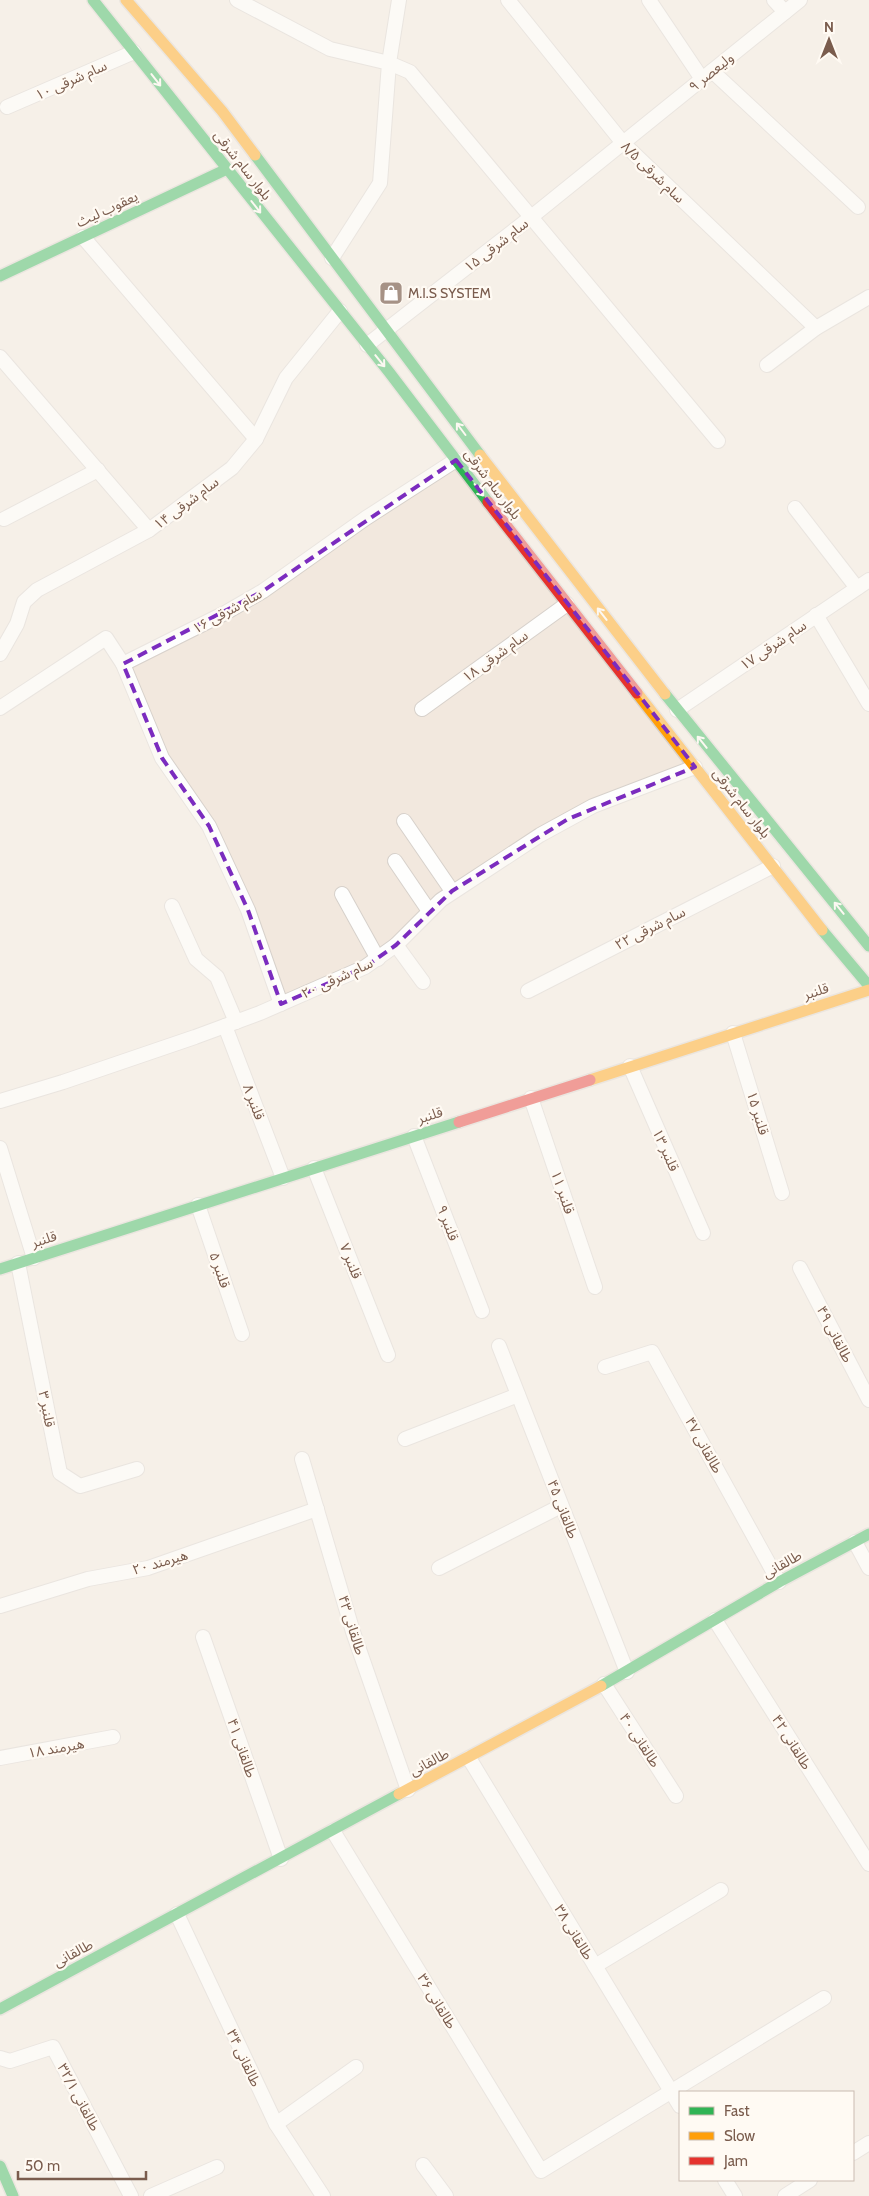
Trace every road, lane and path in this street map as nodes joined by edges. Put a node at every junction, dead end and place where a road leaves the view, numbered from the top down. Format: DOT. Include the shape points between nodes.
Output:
graph roads {
  1 [pos="93,0"];
  2 [pos="126,0"];
  3 [pos="237,0"];
  4 [pos="399,0"];
  5 [pos="508,0"];
  6 [pos="649,0"];
  7 [pos="774,0"];
  8 [pos="800,0"];
  9 [pos="784,12"];
  10 [pos="134,52"];
  11 [pos="389,63"];
  12 [pos="707,75"];
  13 [pos="7,107"];
  14 [pos="623,143"];
  15 [pos="227,169"];
  16 [pos="858,207"];
  17 [pos="530,218"];
  18 [pos="83,237"];
  19 [pos="332,258"];
  20 [pos="0,276"];
  21 [pos="869,297"];
  22 [pos="340,311"];
  23 [pos="816,328"];
  24 [pos="387,331"];
  25 [pos="367,345"];
  26 [pos="0,357"];
  27 [pos="767,365"];
  28 [pos="256,439"];
  29 [pos="718,441"];
  30 [pos="456,460"];
  31 [pos="98,470"];
  32 [pos="795,508"];
  33 [pos="4,519"];
  34 [pos="149,530"];
  35 [pos="869,580"];
  36 [pos="856,588"];
  37 [pos="567,604"];
  38 [pos="816,615"];
  39 [pos="0,654"];
  40 [pos="123,664"];
  41 [pos="869,704"];
  42 [pos="0,708"];
  43 [pos="422,710"];
  44 [pos="677,710"];
  45 [pos="695,767"];
  46 [pos="404,821"];
  47 [pos="395,862"];
  48 [pos="773,866"];
  49 [pos="452,891"];
  50 [pos="342,894"];
  51 [pos="172,906"];
  52 [pos="429,911"];
  53 [pos="396,945"];
  54 [pos="869,946"];
  55 [pos="378,959"];
  56 [pos="423,982"];
  57 [pos="869,986"];
  58 [pos="869,990"];
  59 [pos="528,991"];
  60 [pos="281,1004"];
  61 [pos="230,1024"];
  62 [pos="733,1033"];
  63 [pos="630,1066"];
  64 [pos="531,1098"];
  65 [pos="0,1101"];
  66 [pos="414,1136"];
  67 [pos="0,1148"];
  68 [pos="314,1168"];
  69 [pos="283,1178"];
  70 [pos="782,1193"];
  71 [pos="198,1205"];
  72 [pos="703,1233"];
  73 [pos="34,1258"];
  74 [pos="18,1263"];
  75 [pos="800,1268"];
  76 [pos="0,1269"];
  77 [pos="594,1287"];
  78 [pos="482,1311"];
  79 [pos="242,1334"];
  80 [pos="499,1346"];
  81 [pos="388,1355"];
  82 [pos="606,1368"];
  83 [pos="518,1395"];
  84 [pos="869,1400"];
  85 [pos="405,1439"];
  86 [pos="302,1459"];
  87 [pos="137,1469"];
  88 [pos="561,1506"];
  89 [pos="317,1509"];
  90 [pos="869,1534"];
  91 [pos="855,1542"];
  92 [pos="439,1568"];
  93 [pos="869,1568"];
  94 [pos="779,1582"];
  95 [pos="0,1606"];
  96 [pos="715,1620"];
  97 [pos="203,1637"];
  98 [pos="627,1672"];
  99 [pos="604,1684"];
  100 [pos="113,1737"];
  101 [pos="0,1758"];
  102 [pos="469,1758"];
  103 [pos="408,1790"];
  104 [pos="676,1796"];
  105 [pos="333,1830"];
  106 [pos="281,1858"];
  107 [pos="869,1864"];
  108 [pos="720,1890"];
  109 [pos="176,1914"];
  110 [pos="595,1966"];
  111 [pos="824,1998"];
  112 [pos="0,2009"];
  113 [pos="0,2058"];
  114 [pos="356,2067"];
  115 [pos="672,2093"];
  116 [pos="679,2104"];
  117 [pos="276,2124"];
  118 [pos="869,2143"];
  119 [pos="854,2152"];
  120 [pos="423,2165"];
  121 [pos="0,2166"];
  122 [pos="217,2167"];
  123 [pos="726,2181"];
  124 [pos="808,2181"];
  125 [pos="14,2196"];
  126 [pos="131,2196"];
  127 [pos="152,2196"];
  128 [pos="322,2196"];
  129 [pos="446,2196"];
  130 [pos="735,2196"];
  131 [pos="785,2196"];
  1 -- 10 [label="street, بلوار سام شرقی"];
  2 -- 19 [label="street, بلوار سام شرقی" via="222,111"];
  3 -- 11 [label="street" via="330,50"];
  4 -- 11 [label="street"];
  5 -- 14 [label="street, سام شرقی ۸/۵"];
  6 -- 12 [label="street"];
  7 -- 9 [label="street"];
  8 -- 9 [label="street, ولیعصر ۹"];
  9 -- 12 [label="street, ولیعصر ۹"];
  10 -- 13 [label="street, سام شرقی ۱۰"];
  10 -- 15 [label="street, بلوار سام شرقی, one-way"];
  11 -- 17 [label="street" via="410,72"];
  11 -- 19 [label="street" via="380,183"];
  12 -- 14 [label="street, ولیعصر ۹"];
  12 -- 16 [label="street"];
  14 -- 17 [label="street, سام شرقی ۱۵"];
  14 -- 23 [label="street, سام شرقی ۸/۵"];
  15 -- 18 [label="street, یعقوب لیث"];
  15 -- 22 [label="street, بلوار سام شرقی, one-way"];
  17 -- 24 [label="street, سام شرقی ۱۵"];
  17 -- 29 [label="street"];
  18 -- 20 [label="street, یعقوب لیث"];
  18 -- 28 [label="street"];
  19 -- 24 [label="street, بلوار سام شرقی"];
  21 -- 23 [label="street"];
  22 -- 25 [label="street, بلوار سام شرقی"];
  22 -- 28 [label="street, سام شرقی ۱۴" via="286,378"];
  23 -- 27 [label="street"];
  24 -- 25 [label="street, سام شرقی ۱۵"];
  44 -- 24 [label="street, بلوار سام شرقی, one-way"];
  25 -- 30 [label="street, بلوار سام شرقی, one-way"];
  26 -- 31 [label="street"];
  28 -- 34 [label="street, سام شرقی ۱۴" via="232,468"];
  30 -- 37 [label="street, بلوار سام شرقی, one-way"];
  30 -- 40 [label="street, سام شرقی ۱۶" via="366,518 263,591"];
  31 -- 33 [label="street"];
  31 -- 34 [label="street"];
  32 -- 36 [label="street"];
  34 -- 39 [label="street, سام شرقی ۱۴" via="37,590 24,602 17,624"];
  35 -- 36 [label="street, سام شرقی ۱۷"];
  36 -- 38 [label="street, سام شرقی ۱۷"];
  37 -- 43 [label="street, سام شرقی ۱۸"];
  37 -- 45 [label="street, بلوار سام شرقی"];
  38 -- 41 [label="street"];
  38 -- 44 [label="street, سام شرقی ۱۷"];
  40 -- 42 [label="street" via="106,638"];
  40 -- 60 [label="street" via="162,758 217,842 248,910"];
  54 -- 44 [label="street, بلوار سام شرقی, one-way"];
  45 -- 48 [label="street, بلوار سام شرقی"];
  45 -- 49 [label="street, سام شرقی ۲۰" via="568,818"];
  46 -- 49 [label="street"];
  47 -- 52 [label="street"];
  48 -- 57 [label="street, بلوار سام شرقی"];
  48 -- 59 [label="street, سام شرقی ۲۲"];
  49 -- 52 [label="street, سام شرقی ۲۰"];
  50 -- 55 [label="street"];
  51 -- 61 [label="street, قلنبر ۸" via="196,959 217,977"];
  52 -- 53 [label="street, سام شرقی ۲۰"];
  53 -- 55 [label="street, سام شرقی ۲۰"];
  53 -- 56 [label="street"];
  55 -- 60 [label="street, سام شرقی ۲۰"];
  58 -- 62 [label="street, قلنبر"];
  60 -- 61 [label="street, سام شرقی ۲۰"];
  61 -- 65 [label="street, سام شرقی ۲۰"];
  61 -- 69 [label="street, قلنبر ۸"];
  62 -- 63 [label="street, قلنبر"];
  62 -- 70 [label="street, قلنبر ۱۵"];
  63 -- 64 [label="street, قلنبر"];
  63 -- 72 [label="street, قلنبر ۱۳"];
  64 -- 66 [label="street, قلنبر"];
  64 -- 77 [label="street, قلنبر ۱۱"];
  66 -- 68 [label="street, قلنبر"];
  66 -- 78 [label="street, قلنبر ۹"];
  67 -- 73 [label="street"];
  68 -- 69 [label="street, قلنبر"];
  68 -- 81 [label="street, قلنبر ۷"];
  69 -- 71 [label="street, قلنبر"];
  71 -- 73 [label="street, قلنبر"];
  71 -- 79 [label="street, قلنبر ۵"];
  73 -- 74 [label="street, قلنبر"];
  74 -- 76 [label="street, قلنبر"];
  74 -- 87 [label="street, قلنبر ۳" via="60,1473 80,1486"];
  75 -- 84 [label="street, طالقانی ۴۹"];
  80 -- 83 [label="street, طالقانی ۴۵"];
  82 -- 94 [label="street, طالقانی ۴۷" via="652,1352"];
  83 -- 85 [label="street"];
  83 -- 88 [label="street, طالقانی ۴۵"];
  86 -- 89 [label="street, طالقانی ۴۳"];
  88 -- 92 [label="street"];
  88 -- 98 [label="street, طالقانی ۴۵"];
  89 -- 95 [label="street, هیرمند ۲۰" via="148,1568 88,1579"];
  89 -- 103 [label="street, طالقانی ۴۳" via="353,1632"];
  90 -- 91 [label="street, طالقانی"];
  91 -- 93 [label="street"];
  91 -- 94 [label="street, طالقانی"];
  94 -- 96 [label="street, طالقانی"];
  96 -- 98 [label="street, طالقانی"];
  96 -- 107 [label="street, طالقانی ۴۲"];
  97 -- 106 [label="street, طالقانی ۴۱"];
  98 -- 99 [label="street, طالقانی"];
  99 -- 102 [label="street, طالقانی"];
  99 -- 104 [label="street, طالقانی ۴۰"];
  100 -- 101 [label="street, هیرمند ۱۸"];
  102 -- 103 [label="street, طالقانی"];
  102 -- 110 [label="street, طالقانی ۳۸"];
  103 -- 105 [label="street, طالقانی"];
  105 -- 106 [label="street, طالقانی"];
  105 -- 115 [label="street, طالقانی ۳۶" via="542,2171"];
  106 -- 109 [label="street, طالقانی"];
  108 -- 110 [label="street"];
  109 -- 112 [label="street, طالقانی"];
  109 -- 117 [label="street, طالقانی ۳۴"];
  110 -- 115 [label="street, طالقانی ۳۸"];
  111 -- 115 [label="street"];
  113 -- 126 [label="street, طالقانی ۳۲/۱" via="10,2061 53,2047"];
  114 -- 117 [label="street"];
  115 -- 116 [label="street, طالقانی ۳۸"];
  117 -- 128 [label="street, طالقانی ۳۴"];
  118 -- 119 [label="street"];
  120 -- 129 [label="street"];
  121 -- 125 [label="street"];
  122 -- 127 [label="street"];
  123 -- 130 [label="street"];
  124 -- 131 [label="street"];
}
